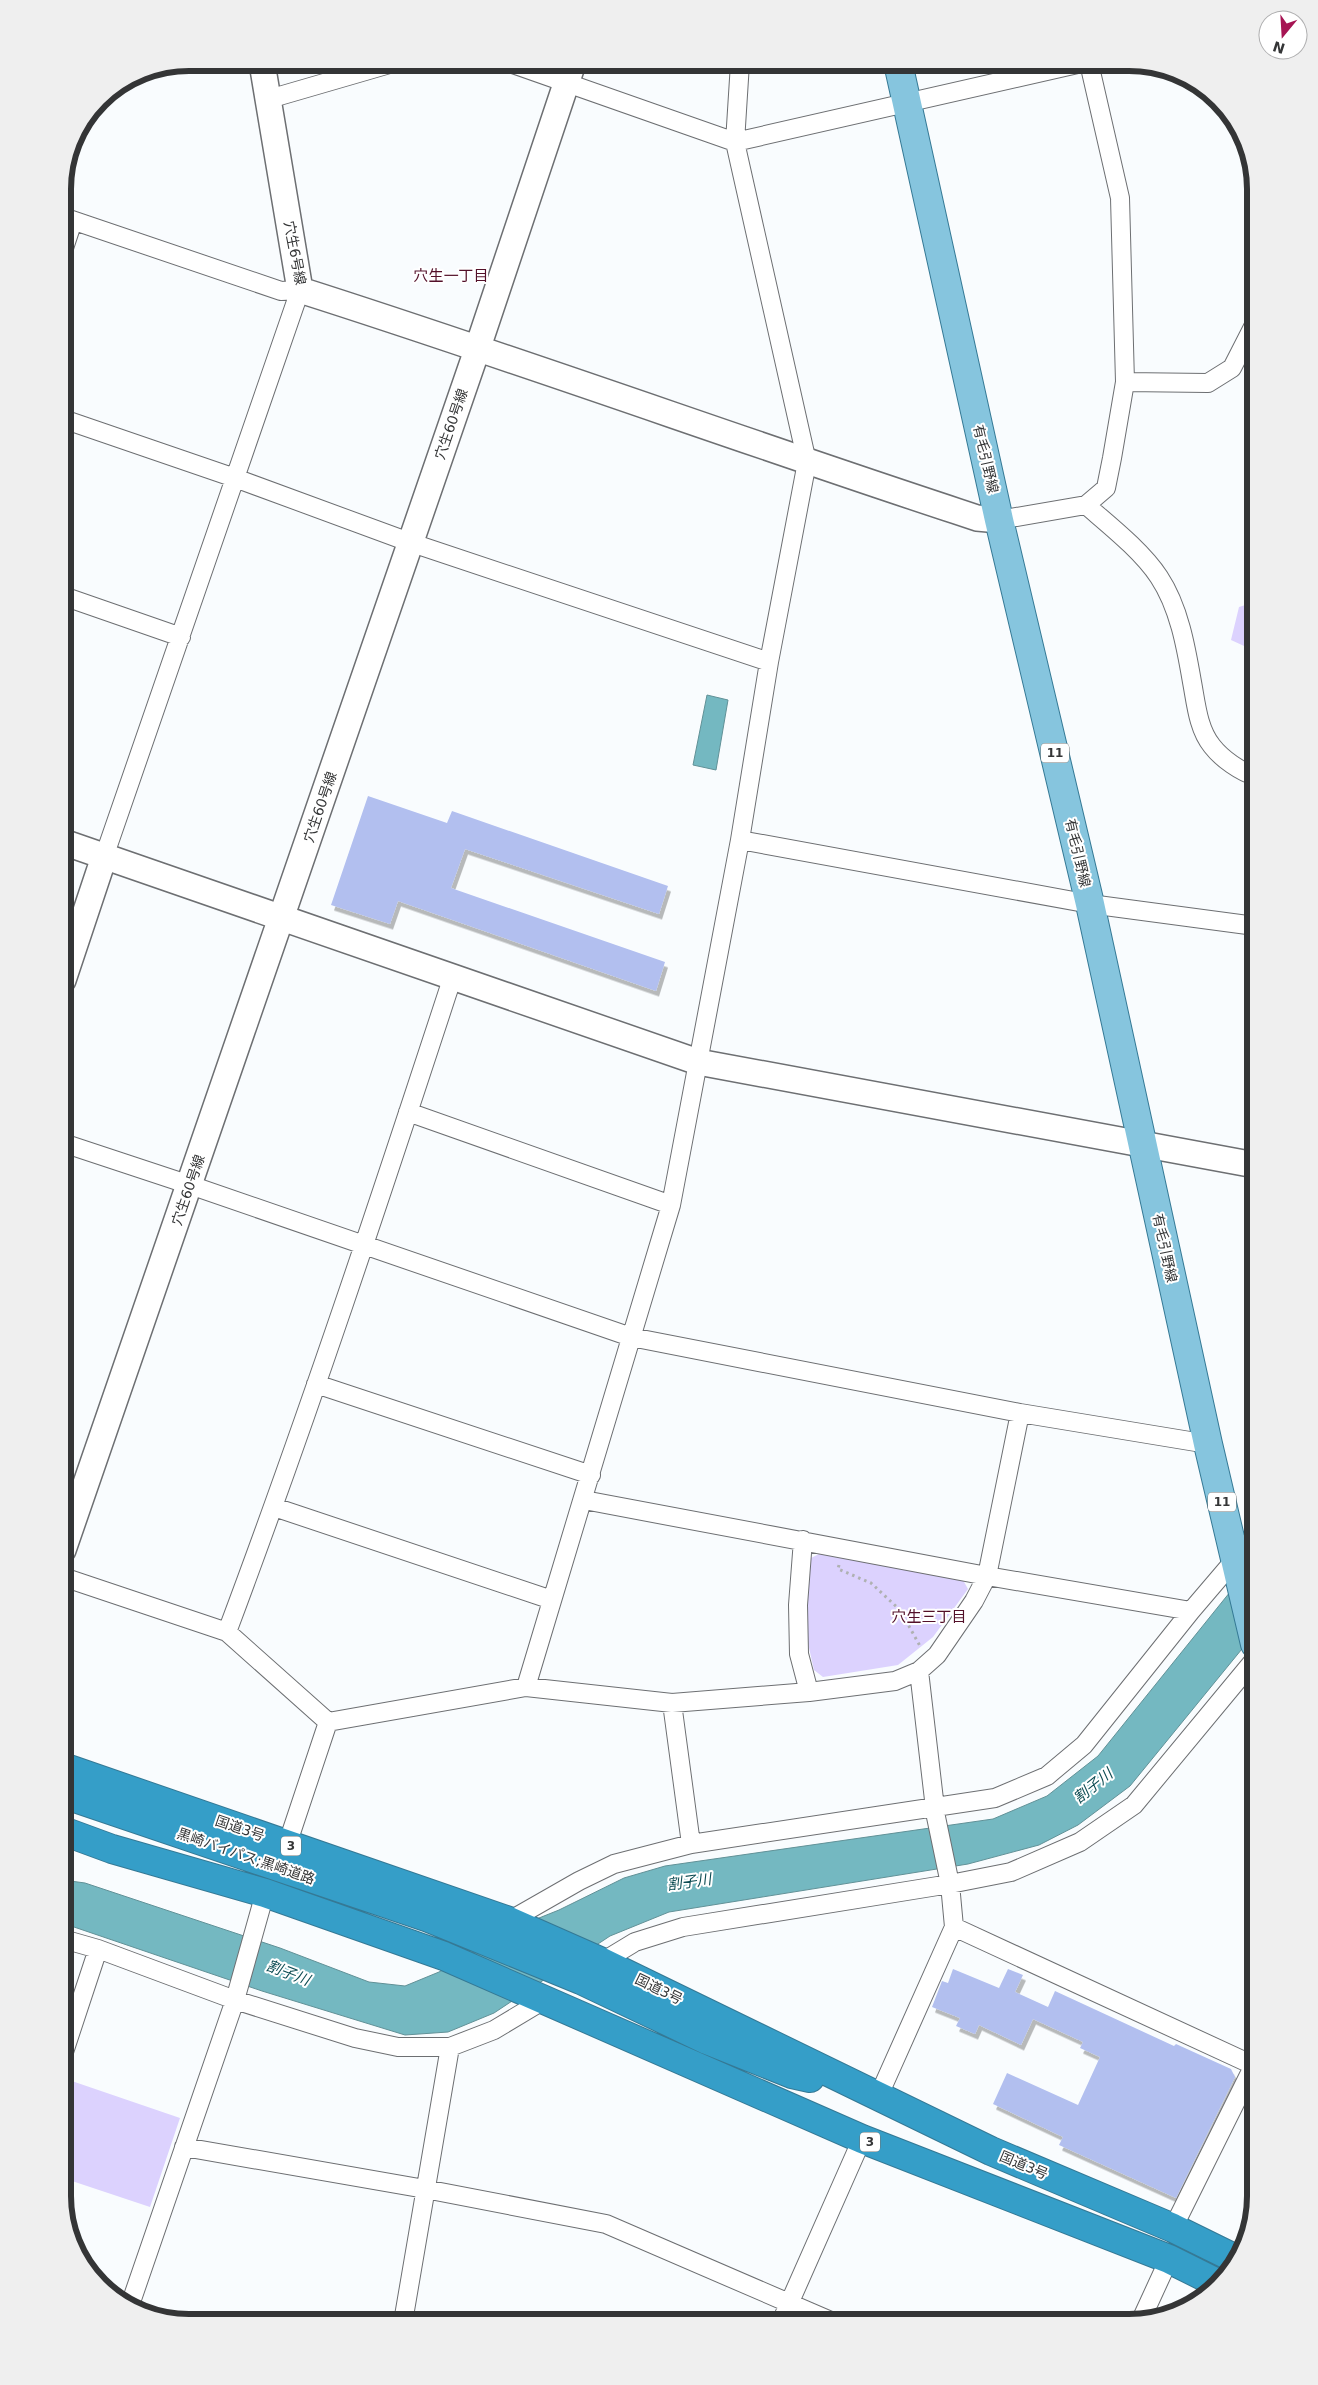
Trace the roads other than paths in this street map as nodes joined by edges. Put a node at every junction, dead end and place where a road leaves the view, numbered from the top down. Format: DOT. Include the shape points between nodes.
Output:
graph roads {
  1 [pos="264,71"];
  2 [pos="365,71"];
  3 [pos="569,72"];
  4 [pos="739,72"];
  5 [pos="900,72"];
  6 [pos="1043,72"];
  7 [pos="1091,72"];
  8 [pos="269,99"];
  9 [pos="907,103"];
  10 [pos="734,142"];
  11 [pos="72,220"];
  12 [pos="300,290"];
  13 [pos="1247,340"];
  14 [pos="478,347"];
  15 [pos="1125,382"];
  16 [pos="72,422"];
  17 [pos="807,462"];
  18 [pos="235,478"];
  19 [pos="1086,505"];
  20 [pos="999,520"];
  21 [pos="409,542"];
  22 [pos="72,599"];
  23 [pos="182,638"];
  24 [pos="769,662"];
  25 [pos="1247,773"];
  26 [pos="740,840"];
  27 [pos="72,845"];
  28 [pos="104,857"];
  29 [pos="1090,904"];
  30 [pos="282,918"];
  31 [pos="1247,925"];
  32 [pos="72,954"];
  33 [pos="453,976"];
  34 [pos="698,1062"];
  35 [pos="408,1112"];
  36 [pos="1142,1143"];
  37 [pos="72,1146"];
  38 [pos="1247,1163"];
  39 [pos="190,1185"];
  40 [pos="671,1205"];
  41 [pos="364,1245"];
  42 [pos="631,1337"];
  43 [pos="316,1384"];
  44 [pos="1020,1413"];
  45 [pos="1208,1444"];
  46 [pos="591,1475"];
  47 [pos="584,1500"];
  48 [pos="274,1507"];
  49 [pos="71,1526"];
  50 [pos="803,1540"];
  51 [pos="1247,1549"];
  52 [pos="1237,1564"];
  53 [pos="987,1576"];
  54 [pos="71,1580"];
  55 [pos="552,1600"];
  56 [pos="1247,1605"];
  57 [pos="1191,1611"];
  58 [pos="227,1632"];
  59 [pos="1247,1670"];
  60 [pos="919,1671"];
  61 [pos="526,1687"];
  62 [pos="809,1692"];
  63 [pos="672,1703"];
  64 [pos="328,1722"];
  65 [pos="71,1770"];
  66 [pos="71,1797"];
  67 [pos="936,1812"];
  68 [pos="71,1834"];
  69 [pos="691,1844"];
  70 [pos="287,1845"];
  71 [pos="948,1877"];
  72 [pos="265,1893"];
  73 [pos="514,1924"];
  74 [pos="954,1927"];
  75 [pos="71,1942"];
  76 [pos="98,1949"];
  77 [pos="588,1965"];
  78 [pos="236,1996"];
  79 [pos="536,1997"];
  80 [pos="71,2028"];
  81 [pos="450,2047"];
  82 [pos="1247,2064"];
  83 [pos="1247,2081"];
  84 [pos="879,2096"];
  85 [pos="862,2139"];
  86 [pos="184,2147"];
  87 [pos="425,2189"];
  88 [pos="1173,2228"];
  89 [pos="1237,2244"];
  90 [pos="1230,2256"];
  91 [pos="1169,2259"];
  92 [pos="1212,2280"];
  93 [pos="132,2299"];
  94 [pos="790,2302"];
  95 [pos="405,2313"];
  96 [pos="1144,2313"];
  97 [pos="785,2314"];
  98 [pos="815,2314"];
  1 -- 8 [label="street, 穴生6号線"];
  2 -- 8 [label="street"];
  3 -- 10 [label="street"];
  3 -- 14 [label="street, 穴生60号線"];
  4 -- 10 [label="street"];
  5 -- 9 [label="main road, 有毛引野線 / 11"];
  6 -- 9 [label="street"];
  7 -- 15 [label="street" via="1120,198"];
  8 -- 12 [label="street, 穴生6号線"];
  9 -- 10 [label="street"];
  9 -- 20 [label="main road, 有毛引野線 / 11"];
  10 -- 17 [label="street"];
  11 -- 12 [label="street" via="281,291"];
  12 -- 14 [label="street, 穴生6号線"];
  12 -- 18 [label="street"];
  13 -- 15 [label="street" via="1232,368 1208,383"];
  14 -- 17 [label="street, 穴生6号線"];
  14 -- 21 [label="street, 穴生60号線"];
  15 -- 19 [label="street" via="1106,488"];
  16 -- 18 [label="street"];
  17 -- 20 [label="street, 穴生6号線" via="978,518"];
  17 -- 24 [label="street"];
  18 -- 21 [label="street"];
  18 -- 23 [label="street"];
  19 -- 20 [label="street"];
  19 -- 25 [label="street" via="1123,537 1159,577 1174,606 1188,656 1199,718 1212,746"];
  20 -- 29 [label="main road, 有毛引野線 / 11"];
  21 -- 24 [label="street"];
  21 -- 30 [label="street, 穴生60号線"];
  22 -- 23 [label="street"];
  23 -- 28 [label="street"];
  24 -- 26 [label="street"];
  26 -- 29 [label="street"];
  26 -- 34 [label="street"];
  27 -- 28 [label="street"];
  28 -- 30 [label="street"];
  28 -- 32 [label="street"];
  29 -- 31 [label="street"];
  29 -- 36 [label="main road, 有毛引野線 / 11"];
  30 -- 33 [label="street"];
  30 -- 39 [label="street, 穴生60号線"];
  33 -- 34 [label="street"];
  33 -- 35 [label="street"];
  34 -- 36 [label="street"];
  34 -- 40 [label="street"];
  35 -- 40 [label="street"];
  35 -- 41 [label="street"];
  36 -- 38 [label="street"];
  36 -- 45 [label="main road, 有毛引野線 / 11"];
  37 -- 39 [label="street"];
  39 -- 41 [label="street"];
  39 -- 49 [label="street, 穴生60号線"];
  40 -- 42 [label="street"];
  41 -- 42 [label="street"];
  41 -- 43 [label="street"];
  42 -- 44 [label="street"];
  42 -- 46 [label="street"];
  43 -- 46 [label="street"];
  43 -- 48 [label="street"];
  44 -- 45 [label="street"];
  44 -- 53 [label="street"];
  45 -- 52 [label="main road, 有毛引野線 / 11"];
  46 -- 47 [label="street"];
  47 -- 50 [label="street"];
  47 -- 55 [label="street"];
  48 -- 55 [label="street"];
  48 -- 58 [label="street"];
  50 -- 53 [label="street"];
  50 -- 62 [label="street" via="798,1605 799,1654"];
  51 -- 52 [label="street"];
  52 -- 56 [label="main road, 有毛引野線 / 11"];
  52 -- 57 [label="street"];
  53 -- 57 [label="street"];
  53 -- 60 [label="street" via="937,1655"];
  54 -- 58 [label="street"];
  55 -- 61 [label="street"];
  57 -- 67 [label="street" via="1084,1745 1047,1776 995,1798"];
  58 -- 64 [label="street"];
  59 -- 71 [label="street" via="1134,1805 1080,1842 1011,1872"];
  60 -- 62 [label="street" via="895,1681"];
  60 -- 67 [label="street"];
  61 -- 63 [label="street"];
  61 -- 64 [label="street"];
  62 -- 63 [label="street"];
  63 -- 69 [label="street"];
  64 -- 70 [label="street"];
  65 -- 70 [label="highway, 国道3号 / 3"];
  66 -- 77 [label="highway, 黒崎バイパス;黒崎道路 / 3" via="439,1922"];
  67 -- 69 [label="street"];
  67 -- 71 [label="street"];
  68 -- 72 [label="highway, 3"];
  69 -- 73 [label="street" via="614,1864 579,1881"];
  70 -- 73 [label="highway, 国道3号 / 3"];
  71 -- 74 [label="street"];
  71 -- 77 [label="street" via="683,1927 635,1942"];
  72 -- 78 [label="street"];
  72 -- 79 [label="highway, 3" via="444,1956"];
  73 -- 77 [label="highway, 国道3号 / 3"];
  74 -- 82 [label="street"];
  74 -- 84 [label="street"];
  75 -- 76 [label="street"];
  76 -- 78 [label="street"];
  76 -- 80 [label="street"];
  77 -- 84 [label="highway, 国道3号 / 3"];
  78 -- 81 [label="street" via="364,2040 398,2047"];
  78 -- 86 [label="street"];
  79 -- 81 [label="street" via="494,2030"];
  79 -- 85 [label="highway, 3"];
  81 -- 87 [label="street"];
  83 -- 88 [label="street"];
  84 -- 88 [label="highway, 国道3号 / 3" via="991,2151"];
  85 -- 91 [label="highway, 3"];
  85 -- 94 [label="street"];
  86 -- 87 [label="street"];
  86 -- 93 [label="street"];
  87 -- 94 [label="street" via="606,2224"];
  87 -- 95 [label="street"];
  88 -- 89 [label="highway"];
  88 -- 90 [label="highway, 国道3号 / 3"];
  91 -- 92 [label="highway, 3"];
  91 -- 96 [label="street"];
  94 -- 97 [label="street"];
  94 -- 98 [label="street"];
}
